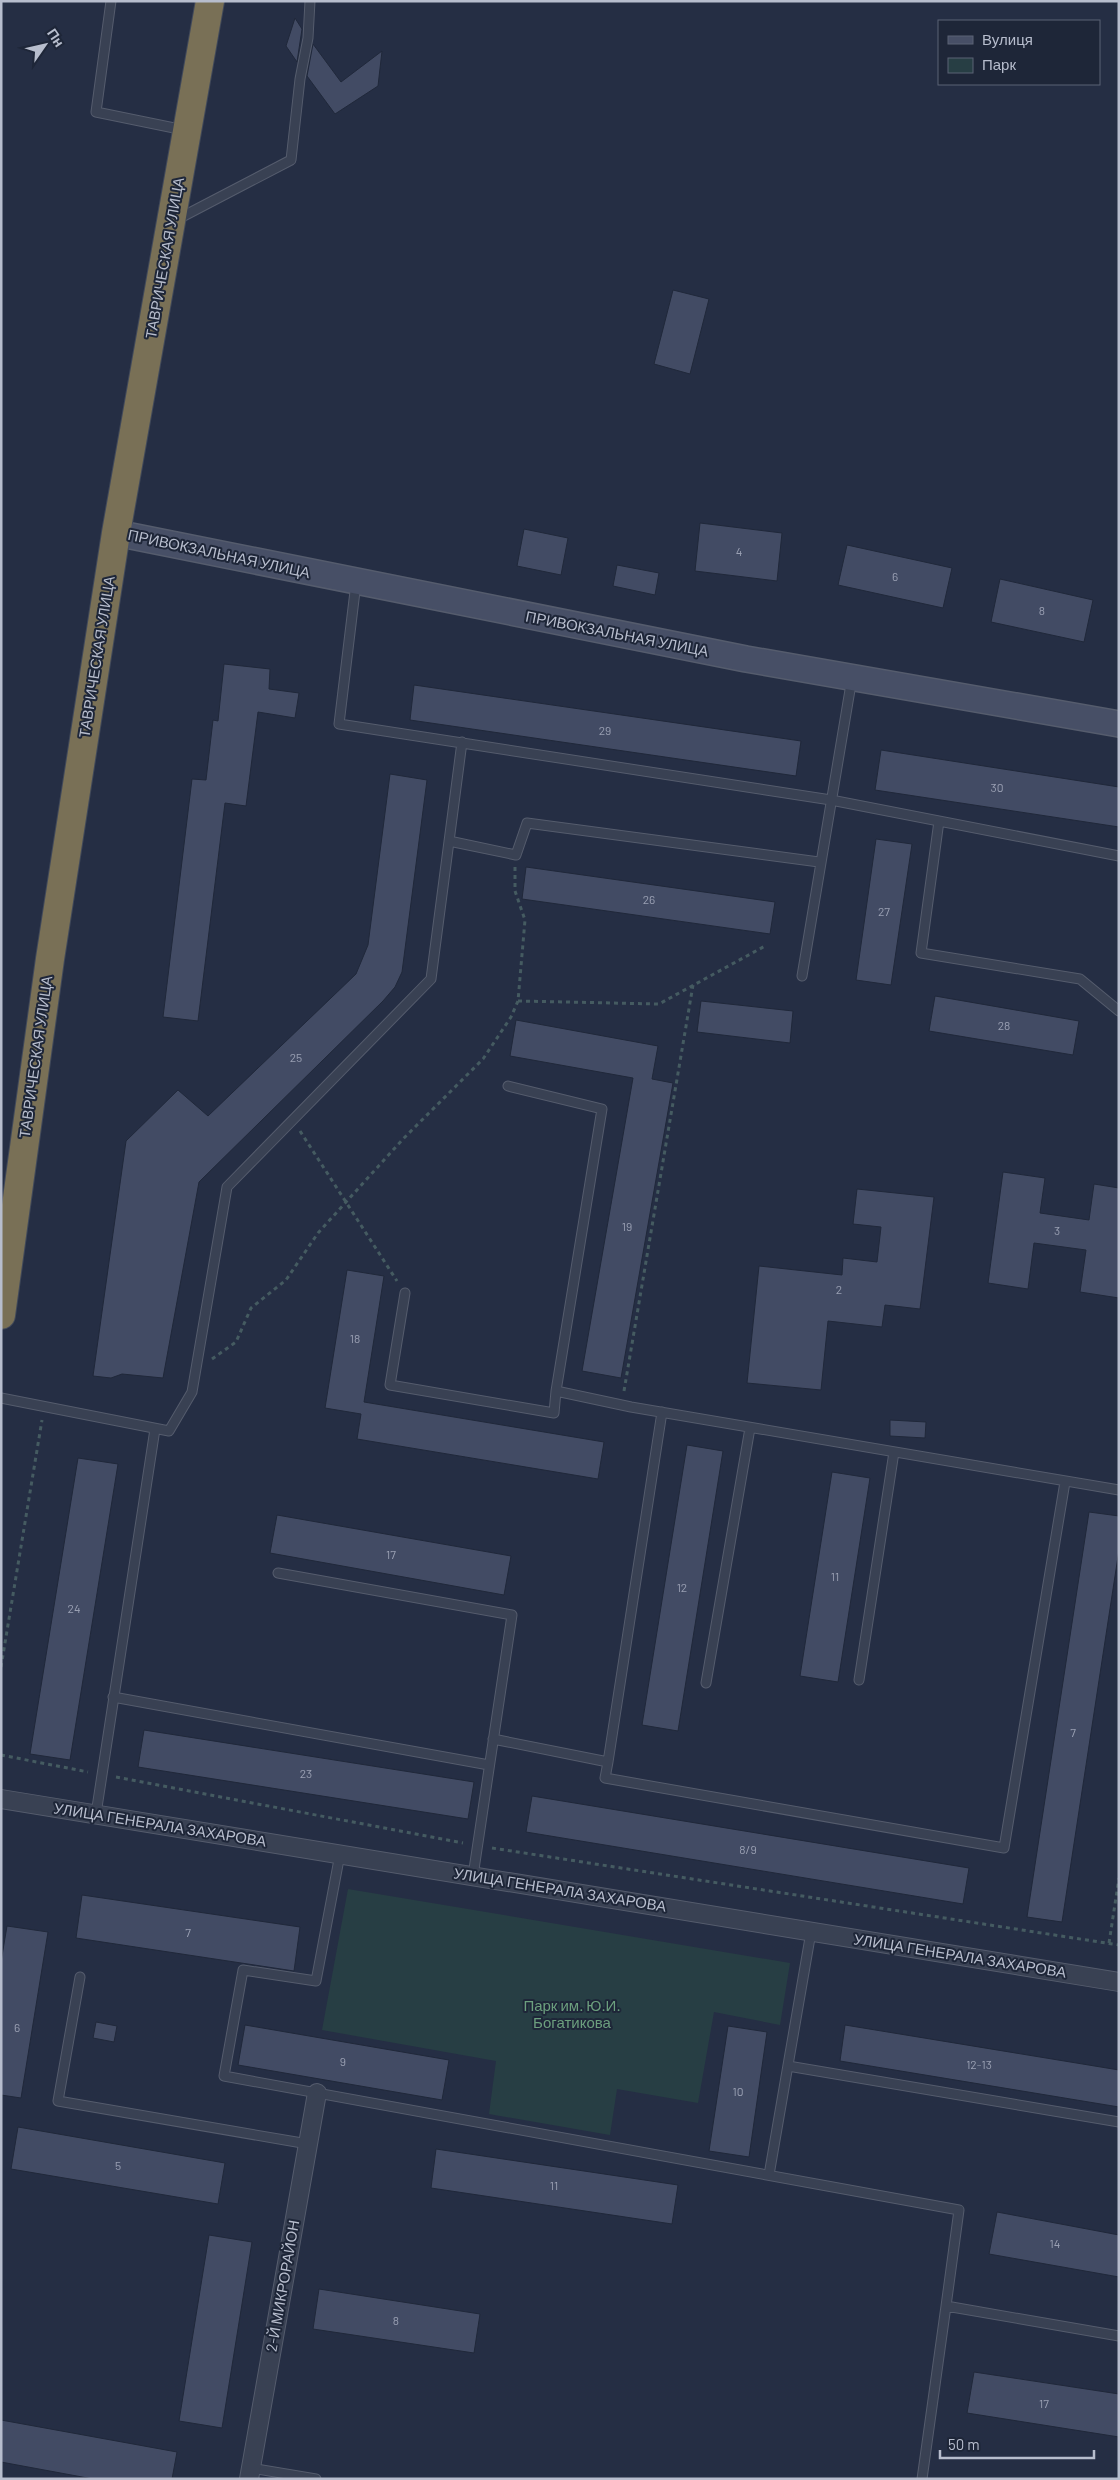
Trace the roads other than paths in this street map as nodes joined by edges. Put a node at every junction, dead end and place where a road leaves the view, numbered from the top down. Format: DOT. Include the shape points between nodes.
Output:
graph roads {
  1 [pos="111,1"];
  2 [pos="210,1"];
  3 [pos="310,1"];
  4 [pos="187,131"];
  5 [pos="172,222"];
  6 [pos="116,533"];
  7 [pos="356,583"];
  8 [pos="852,678"];
  9 [pos="1119,724"];
  10 [pos="462,742"];
  11 [pos="831,800"];
  12 [pos="939,821"];
  13 [pos="449,841"];
  14 [pos="1119,856"];
  15 [pos="819,862"];
  16 [pos="802,976"];
  17 [pos="1119,1011"];
  18 [pos="508,1086"];
  19 [pos="405,1293"];
  20 [pos="1,1316"];
  21 [pos="556,1391"];
  22 [pos="1,1398"];
  23 [pos="662,1412"];
  24 [pos="750,1428"];
  25 [pos="155,1429"];
  26 [pos="894,1452"];
  27 [pos="1065,1482"];
  28 [pos="1119,1490"];
  29 [pos="278,1573"];
  30 [pos="859,1680"];
  31 [pos="706,1683"];
  32 [pos="114,1697"];
  33 [pos="493,1739"];
  34 [pos="608,1762"];
  35 [pos="489,1765"];
  36 [pos="1,1799"];
  37 [pos="96,1814"];
  38 [pos="340,1854"];
  39 [pos="473,1876"];
  40 [pos="811,1932"];
  41 [pos="80,1978"];
  42 [pos="1119,1982"];
  43 [pos="788,2066"];
  44 [pos="317,2093"];
  45 [pos="1119,2122"];
  46 [pos="308,2144"];
  47 [pos="769,2175"];
  48 [pos="946,2306"];
  49 [pos="1119,2336"];
  50 [pos="250,2474"];
  51 [pos="316,2479"];
  52 [pos="922,2479"];
  1 -- 4 [label="lane" via="96,112"];
  2 -- 4 [label="highway, ТАВРИЧЕСКАЯ УЛИЦА"];
  3 -- 5 [label="lane" via="291,160"];
  4 -- 5 [label="highway, ТАВРИЧЕСКАЯ УЛИЦА"];
  5 -- 6 [label="highway, ТАВРИЧЕСКАЯ УЛИЦА"];
  6 -- 7 [label="main road, ПРИВОКЗАЛЬНАЯ УЛИЦА"];
  6 -- 20 [label="highway, ТАВРИЧЕСКАЯ УЛИЦА" via="50,959"];
  7 -- 8 [label="main road, ПРИВОКЗАЛЬНАЯ УЛИЦА"];
  7 -- 10 [label="lane" via="339,724"];
  8 -- 9 [label="main road, ПРИВОКЗАЛЬНАЯ УЛИЦА"];
  8 -- 11 [label="lane"];
  10 -- 11 [label="lane"];
  10 -- 13 [label="lane"];
  11 -- 12 [label="lane"];
  11 -- 15 [label="lane"];
  12 -- 14 [label="lane"];
  12 -- 17 [label="lane" via="921,953 1080,979"];
  13 -- 15 [label="lane" via="516,855 527,823"];
  13 -- 25 [label="lane" via="431,979 227,1187 192,1392 169,1431"];
  15 -- 16 [label="lane"];
  18 -- 21 [label="lane" via="602,1109"];
  19 -- 21 [label="lane" via="390,1385 554,1413"];
  21 -- 23 [label="lane"];
  22 -- 25 [label="lane"];
  23 -- 24 [label="lane"];
  23 -- 34 [label="lane"];
  24 -- 26 [label="lane"];
  24 -- 31 [label="lane"];
  25 -- 32 [label="lane"];
  26 -- 27 [label="lane"];
  26 -- 30 [label="lane"];
  27 -- 28 [label="lane"];
  27 -- 34 [label="lane" via="1004,1848 605,1778"];
  29 -- 33 [label="lane" via="512,1615"];
  32 -- 35 [label="lane"];
  32 -- 37 [label="lane"];
  33 -- 34 [label="lane"];
  33 -- 35 [label="lane"];
  35 -- 39 [label="lane"];
  36 -- 37 [label="street, УЛИЦА ГЕНЕРАЛА ЗАХАРОВА"];
  37 -- 38 [label="street, УЛИЦА ГЕНЕРАЛА ЗАХАРОВА"];
  38 -- 39 [label="street, УЛИЦА ГЕНЕРАЛА ЗАХАРОВА"];
  38 -- 44 [label="lane" via="316,1981 244,1970 224,2076"];
  39 -- 40 [label="street, УЛИЦА ГЕНЕРАЛА ЗАХАРОВА"];
  40 -- 42 [label="street, УЛИЦА ГЕНЕРАЛА ЗАХАРОВА"];
  40 -- 43 [label="lane"];
  41 -- 46 [label="lane" via="58,2101"];
  43 -- 45 [label="lane"];
  43 -- 47 [label="lane"];
  44 -- 46 [label="street, 2-Й МИКРОРАЙОН"];
  44 -- 47 [label="lane"];
  46 -- 50 [label="street, 2-Й МИКРОРАЙОН"];
  47 -- 48 [label="lane" via="959,2210"];
  48 -- 49 [label="lane"];
  48 -- 52 [label="lane"];
  50 -- 51 [label="lane"];
}
